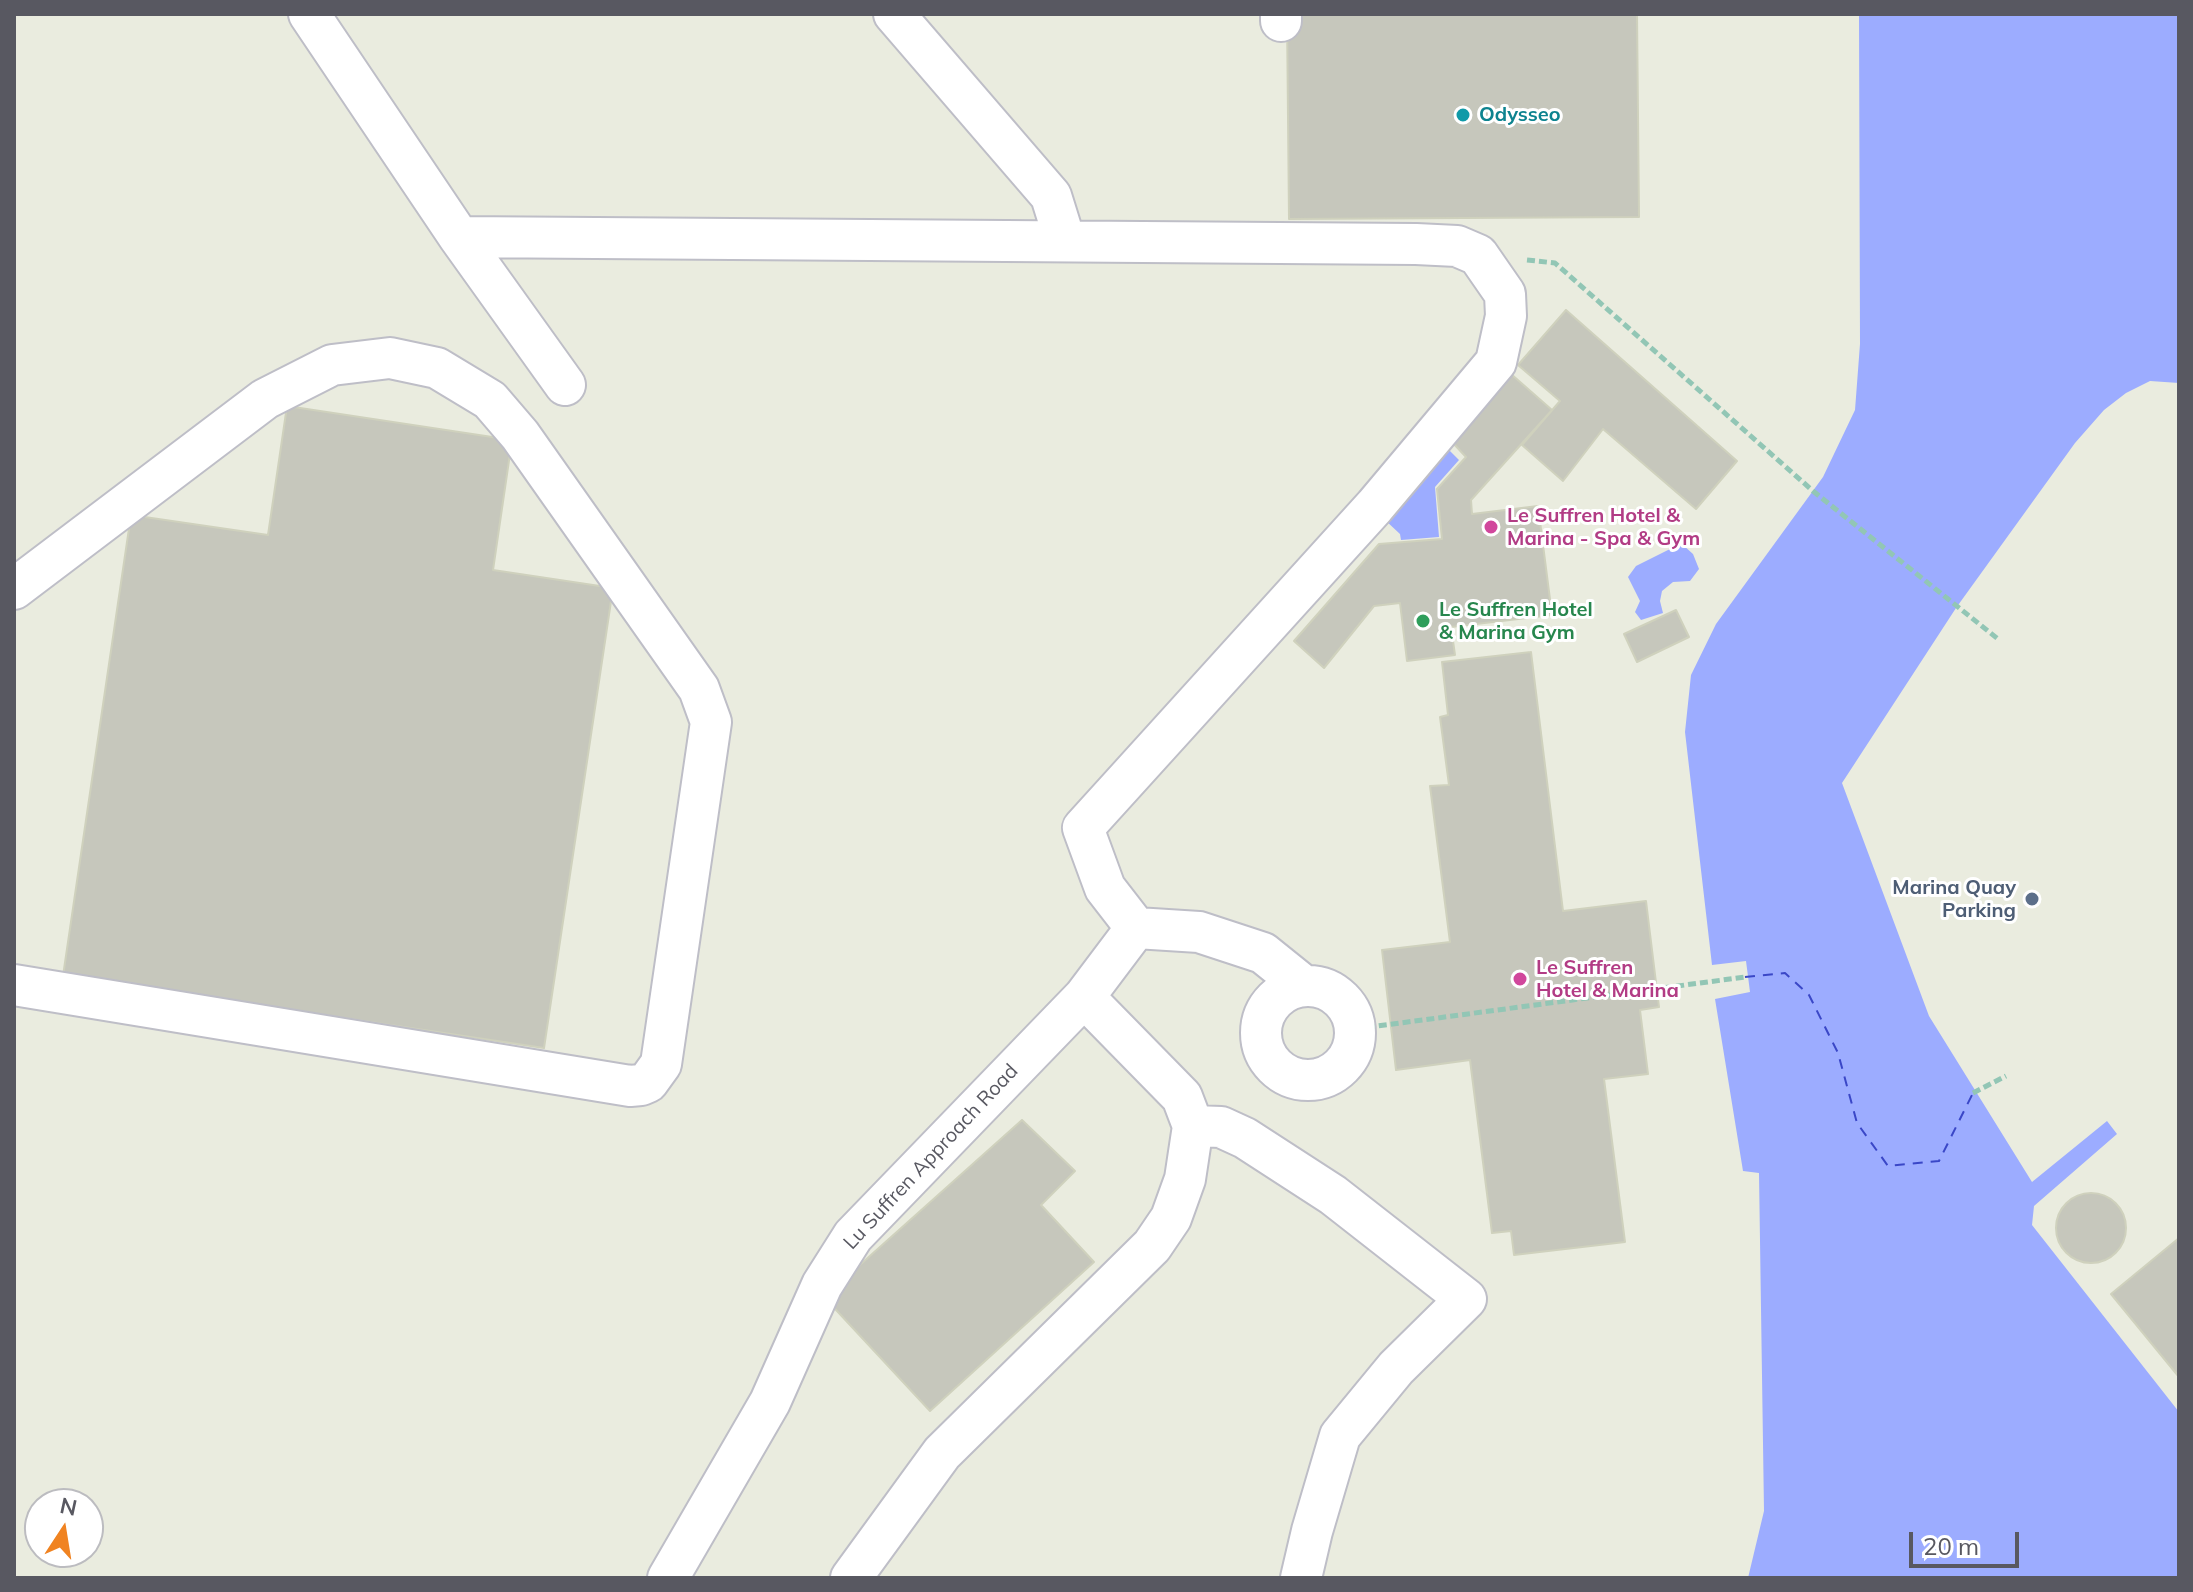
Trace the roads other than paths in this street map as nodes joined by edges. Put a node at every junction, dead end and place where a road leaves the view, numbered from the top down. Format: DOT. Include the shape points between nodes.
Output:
graph roads {
  1 [pos="309,14"];
  2 [pos="894,14"];
  3 [pos="459,237"];
  4 [pos="1065,241"];
  5 [pos="565,385"];
  6 [pos="14,589"];
  7 [pos="1136,928"];
  8 [pos="14,985"];
  9 [pos="1304,986"];
  10 [pos="1084,997"];
  11 [pos="1193,1126"];
  12 [pos="668,1578"];
  13 [pos="851,1578"];
  14 [pos="1301,1578"];
  1 -- 3 [label="street"];
  2 -- 4 [label="street" via="1051,196"];
  3 -- 4 [label="street"];
  3 -- 5 [label="street"];
  4 -- 7 [label="street" via="1457,246 1478,255 1505,294 1496,362 1375,506 1083,828 1105,888"];
  6 -- 8 [label="street" via="265,399 332,365 390,358 437,368 490,400 699,689 711,722 661,1064 641,1085"];
  7 -- 9 [label="street" via="1199,932 1263,953"];
  7 -- 10 [label="street, Lu Suffren Approach Road"];
  9 -- 9 [label="street" via="1319,987 1344,1002 1355,1029 1351,1052 1336,1071 1307,1080 1291,1077 1267,1057 1261,1027 1275,999"];
  10 -- 11 [label="street" via="1182,1097"];
  10 -- 12 [label="street, Lu Suffren Approach Road" via="853,1236 822,1285 770,1402"];
  11 -- 13 [label="street" via="1185,1179 1171,1218 1152,1246 942,1453"];
  11 -- 14 [label="street" via="1221,1127 1245,1138 1333,1195 1466,1299 1396,1368 1340,1436"];
}
